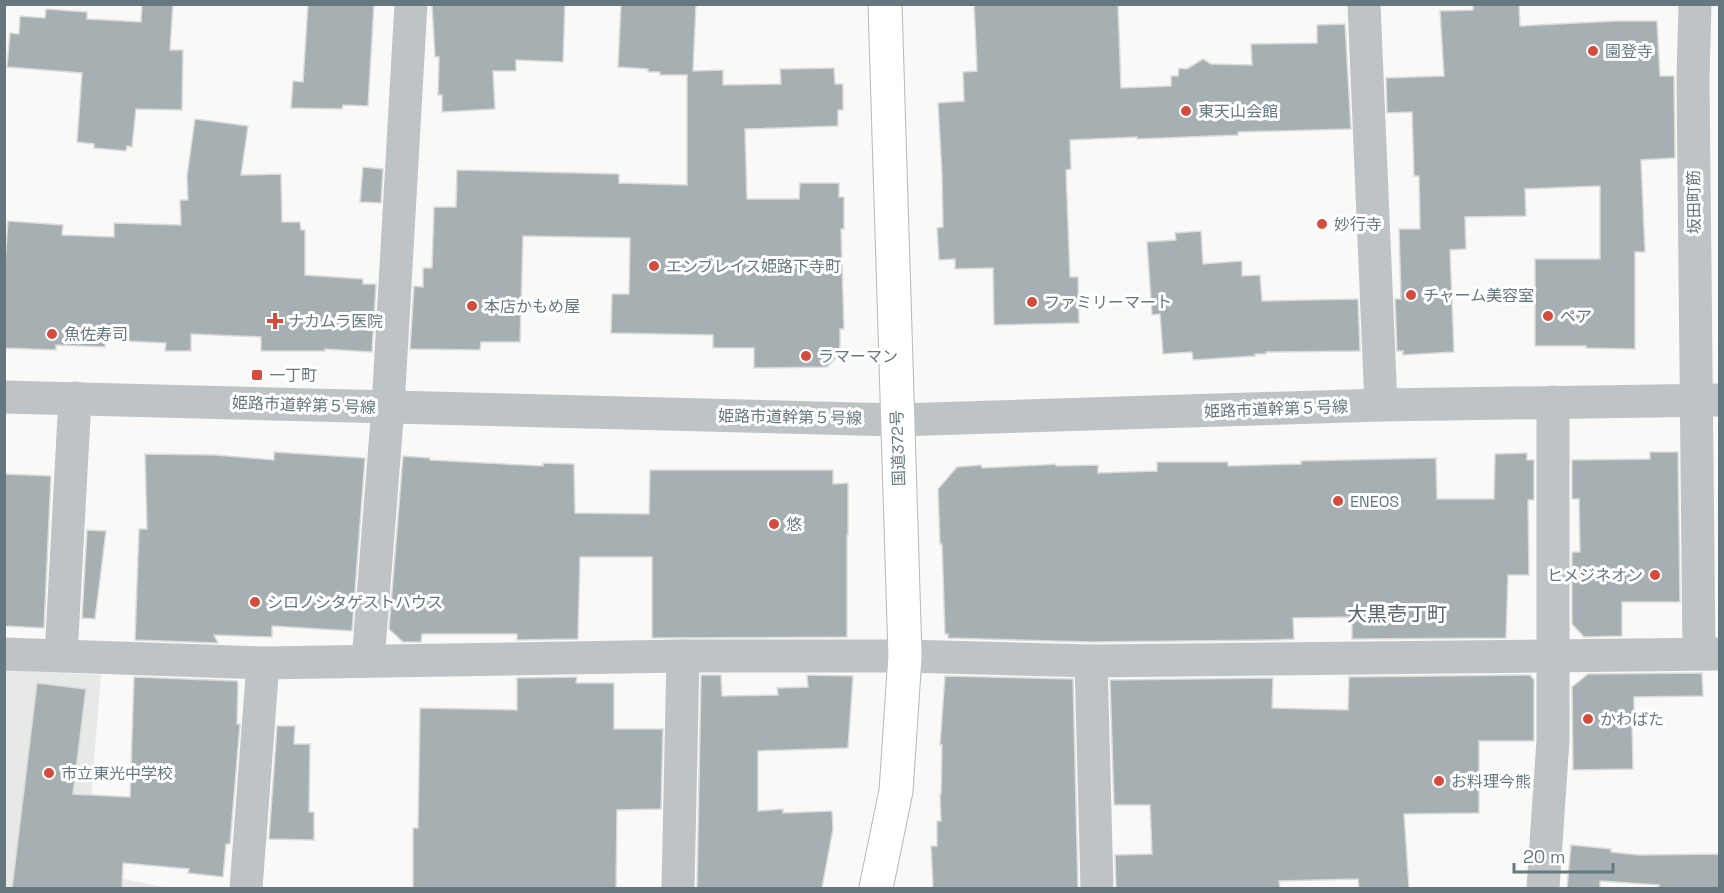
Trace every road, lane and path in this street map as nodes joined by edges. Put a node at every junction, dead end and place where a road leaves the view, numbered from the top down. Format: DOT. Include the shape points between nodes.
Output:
graph roads {
  1 [pos="411,4"];
  2 [pos="885,4"];
  3 [pos="1365,4"];
  4 [pos="1695,4"];
  5 [pos="1706,79"];
  6 [pos="4,397"];
  7 [pos="75,398"];
  8 [pos="1708,400"];
  9 [pos="1553,402"];
  10 [pos="1381,405"];
  11 [pos="388,407"];
  12 [pos="897,420"];
  13 [pos="4,654"];
  14 [pos="1709,654"];
  15 [pos="1554,655"];
  16 [pos="61,656"];
  17 [pos="683,656"];
  18 [pos="905,656"];
  19 [pos="368,661"];
  20 [pos="1091,661"];
  21 [pos="262,663"];
  22 [pos="246,888"];
  23 [pos="678,888"];
  24 [pos="876,888"];
  25 [pos="1097,888"];
  26 [pos="1543,888"];
  1 -- 11 [label="street"];
  2 -- 12 [label="highway, 国道372号"];
  3 -- 10 [label="street"];
  4 -- 5 [label="street, 坂田町筋"];
  5 -- 8 [label="street, 坂田町筋"];
  6 -- 7 [label="street, 姫路市道幹第５号線"];
  7 -- 11 [label="street, 姫路市道幹第５号線"];
  7 -- 16 [label="street"];
  8 -- 9 [label="street, 姫路市道幹第５号線"];
  8 -- 14 [label="street, 坂田町筋"];
  9 -- 10 [label="street, 姫路市道幹第５号線"];
  9 -- 15 [label="street"];
  10 -- 12 [label="street, 姫路市道幹第５号線"];
  11 -- 12 [label="street, 姫路市道幹第５号線"];
  11 -- 19 [label="street"];
  12 -- 18 [label="highway, 国道372号"];
  13 -- 16 [label="street"];
  14 -- 15 [label="street"];
  15 -- 20 [label="street"];
  15 -- 26 [label="street" via="1553,740"];
  16 -- 21 [label="street"];
  17 -- 18 [label="street"];
  17 -- 19 [label="street"];
  17 -- 23 [label="street"];
  18 -- 20 [label="street"];
  18 -- 24 [label="highway, 国道372号" via="896,791"];
  19 -- 21 [label="street"];
  20 -- 25 [label="street"];
  21 -- 22 [label="street"];
}
